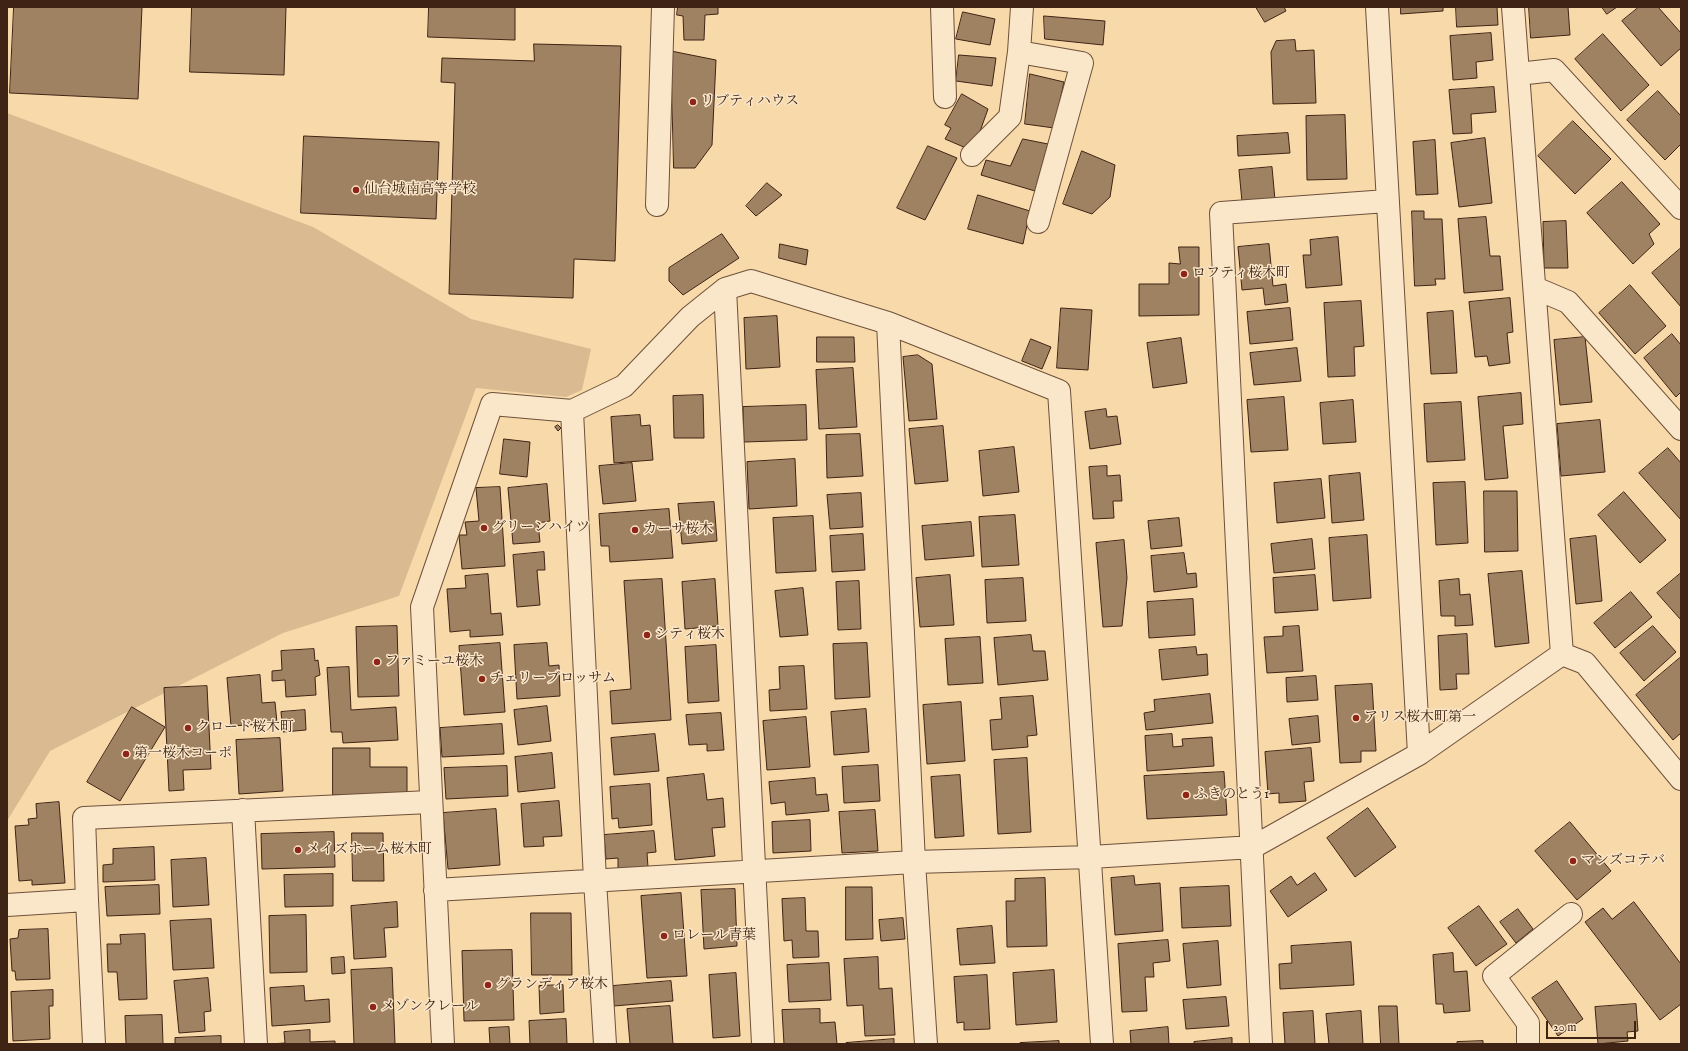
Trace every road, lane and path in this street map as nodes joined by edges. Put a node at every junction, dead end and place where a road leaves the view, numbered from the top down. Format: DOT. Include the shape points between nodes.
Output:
graph roads {
  1 [pos="663,7"];
  2 [pos="942,7"];
  3 [pos="1022,7"];
  4 [pos="1377,7"];
  5 [pos="1513,7"];
  6 [pos="1019,52"];
  7 [pos="1518,74"];
  8 [pos="945,97"];
  9 [pos="972,155"];
  10 [pos="1387,201"];
  11 [pos="657,205"];
  12 [pos="1681,208"];
  13 [pos="1038,222"];
  14 [pos="1535,288"];
  15 [pos="724,289"];
  16 [pos="888,323"];
  17 [pos="572,412"];
  18 [pos="1681,429"];
  19 [pos="1562,654"];
  20 [pos="1419,754"];
  21 [pos="1681,779"];
  22 [pos="430,802"];
  23 [pos="243,810"];
  24 [pos="1253,847"];
  25 [pos="1091,857"];
  26 [pos="914,862"];
  27 [pos="754,873"];
  28 [pos="595,880"];
  29 [pos="435,890"];
  30 [pos="87,900"];
  31 [pos="7,905"];
  32 [pos="1571,914"];
  33 [pos="94,1044"];
  34 [pos="256,1044"];
  35 [pos="443,1044"];
  36 [pos="605,1044"];
  37 [pos="763,1044"];
  38 [pos="926,1044"];
  39 [pos="1102,1044"];
  40 [pos="1261,1044"];
  41 [pos="1528,1044"];
  1 -- 11 [label="street"];
  2 -- 8 [label="street"];
  3 -- 6 [label="street"];
  4 -- 10 [label="street"];
  5 -- 7 [label="street"];
  6 -- 9 [label="street" via="1010,117"];
  6 -- 13 [label="street" via="1082,63"];
  7 -- 12 [label="street" via="1554,70"];
  7 -- 14 [label="street"];
  10 -- 20 [label="street"];
  10 -- 24 [label="street" via="1221,213"];
  14 -- 18 [label="street" via="1568,302"];
  14 -- 19 [label="street"];
  15 -- 16 [label="street" via="751,280"];
  15 -- 17 [label="street" via="690,317 624,386"];
  15 -- 27 [label="street"];
  16 -- 25 [label="street" via="1059,391"];
  16 -- 26 [label="street"];
  17 -- 22 [label="street" via="492,404 422,607"];
  17 -- 28 [label="street"];
  19 -- 20 [label="street"];
  19 -- 21 [label="street" via="1586,663"];
  20 -- 24 [label="street"];
  22 -- 23 [label="street"];
  22 -- 29 [label="street"];
  23 -- 30 [label="street" via="84,818"];
  23 -- 34 [label="street"];
  24 -- 25 [label="street"];
  24 -- 40 [label="street"];
  25 -- 26 [label="street"];
  25 -- 39 [label="street"];
  26 -- 27 [label="street"];
  26 -- 38 [label="street"];
  27 -- 28 [label="street"];
  27 -- 37 [label="street"];
  28 -- 29 [label="street"];
  28 -- 36 [label="street"];
  29 -- 35 [label="street"];
  30 -- 31 [label="street"];
  30 -- 33 [label="street"];
  32 -- 41 [label="street" via="1494,976 1528,1023"];
}
